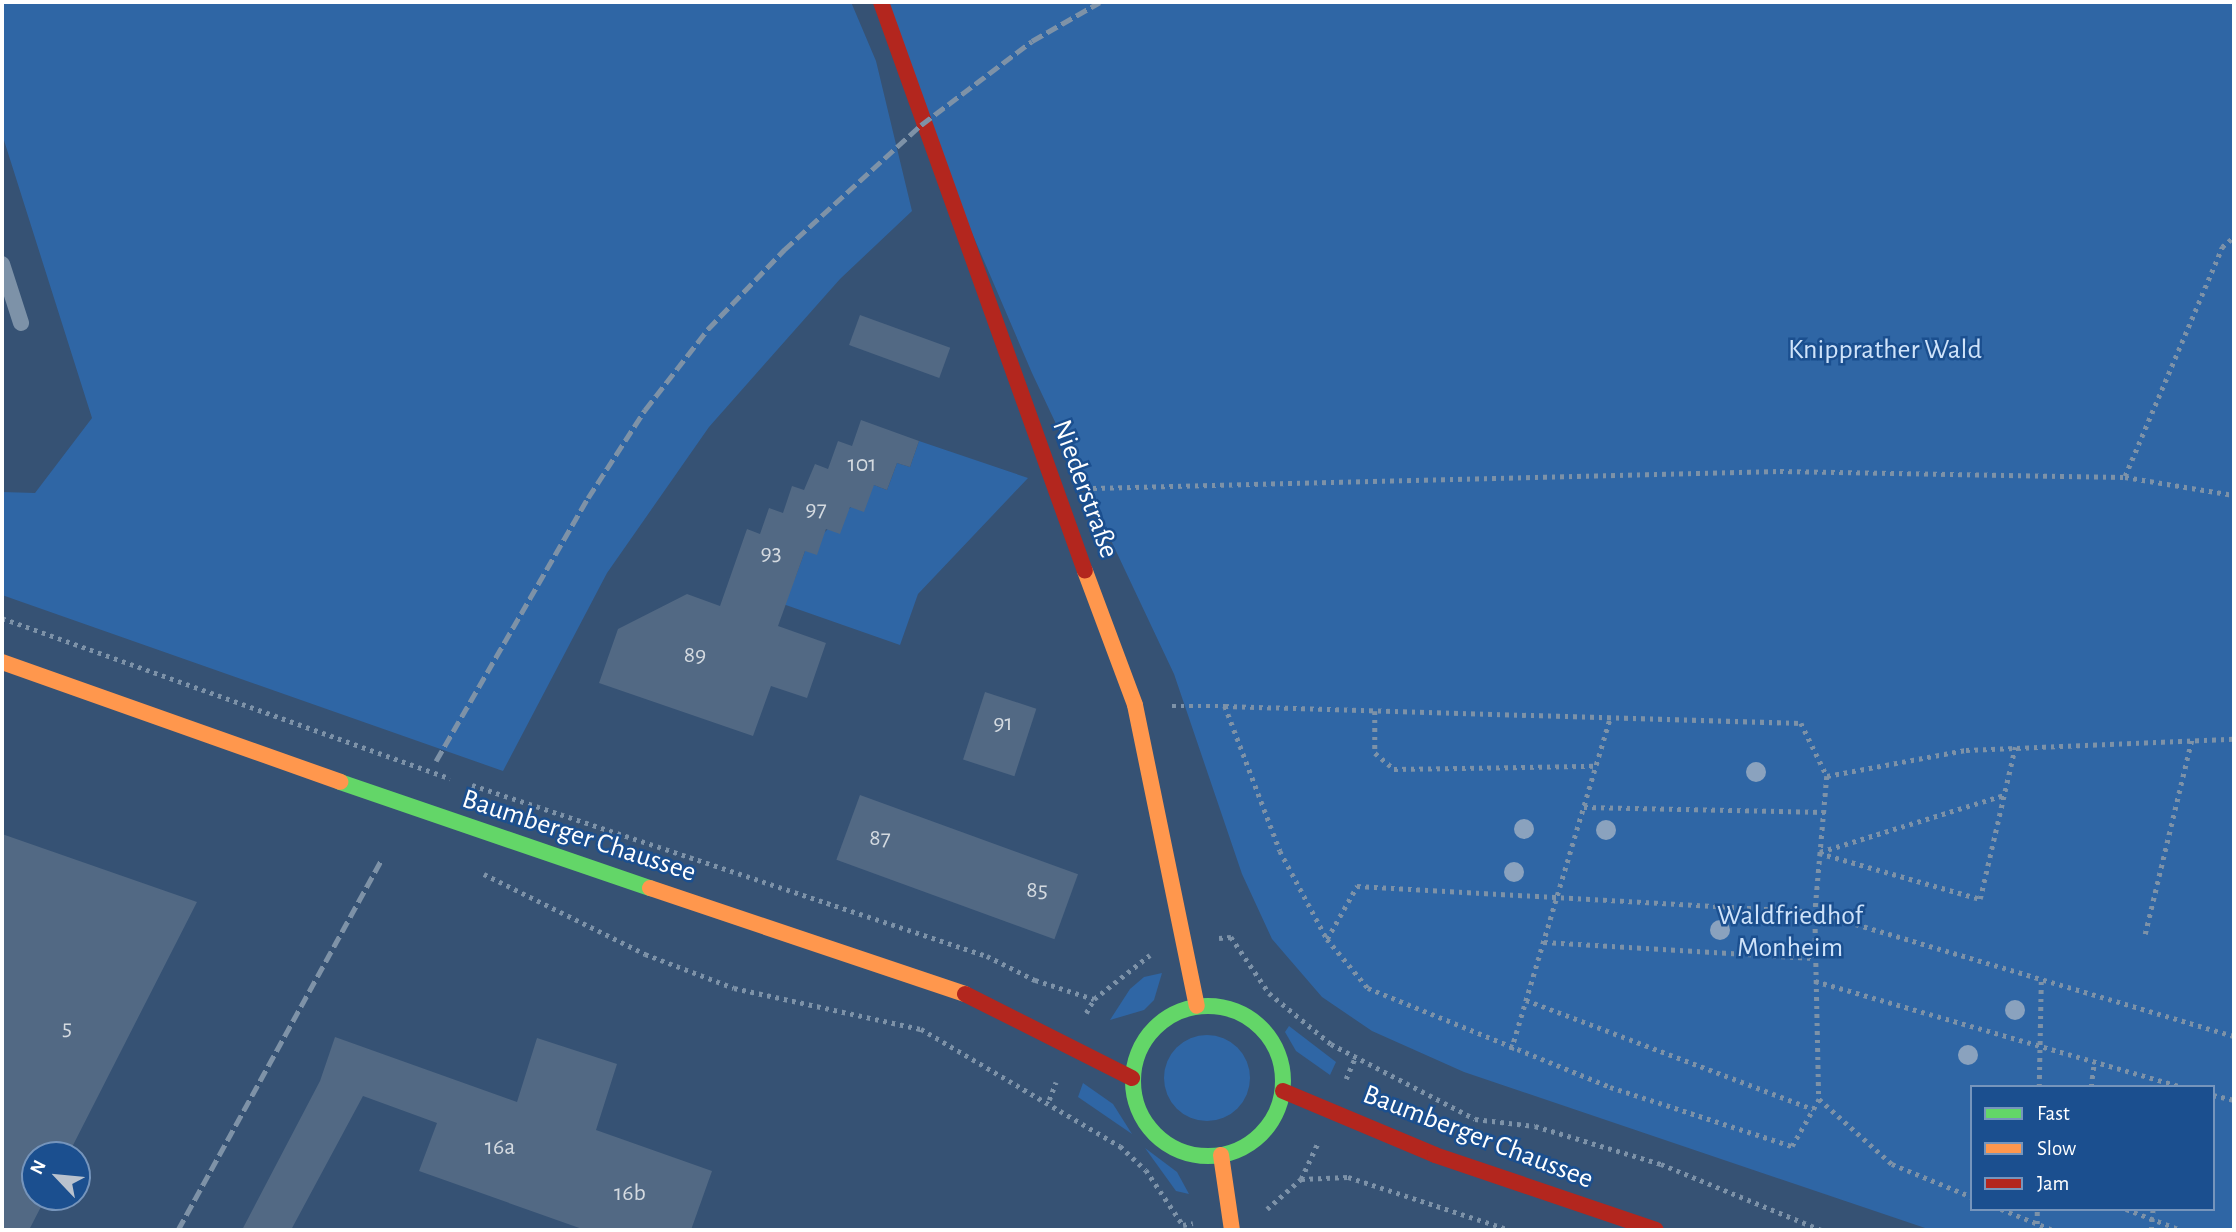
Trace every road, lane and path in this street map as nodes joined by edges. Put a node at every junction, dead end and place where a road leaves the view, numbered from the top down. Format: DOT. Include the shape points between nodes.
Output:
graph roads {
  1 [pos="881,2"];
  2 [pos="2234,237"];
  3 [pos="2,264"];
  4 [pos="21,323"];
  5 [pos="2125,477"];
  6 [pos="1057,489"];
  7 [pos="2234,495"];
  8 [pos="2,618"];
  9 [pos="2,662"];
  10 [pos="1135,705"];
  11 [pos="1225,706"];
  12 [pos="1375,710"];
  13 [pos="1610,718"];
  14 [pos="2192,738"];
  15 [pos="2234,739"];
  16 [pos="2015,747"];
  17 [pos="1596,766"];
  18 [pos="1827,776"];
  19 [pos="2004,795"];
  20 [pos="1584,807"];
  21 [pos="1825,813"];
  22 [pos="1819,853"];
  23 [pos="478,871"];
  24 [pos="1556,899"];
  25 [pos="1815,912"];
  26 [pos="2145,934"];
  27 [pos="1327,939"];
  28 [pos="1186,942"];
  29 [pos="1544,942"];
  30 [pos="1815,958"];
  31 [pos="1815,981"];
  32 [pos="2042,981"];
  33 [pos="1526,1000"];
  34 [pos="1197,1006"];
  35 [pos="2234,1036"];
  36 [pos="2040,1048"];
  37 [pos="1511,1050"];
  38 [pos="2094,1063"];
  39 [pos="1132,1078"];
  40 [pos="2166,1084"];
  41 [pos="2039,1085"];
  42 [pos="2091,1085"];
  43 [pos="1283,1091"];
  44 [pos="2215,1095"];
  45 [pos="1819,1099"];
  46 [pos="2234,1100"];
  47 [pos="1813,1109"];
  48 [pos="1221,1155"];
  49 [pos="1970,1196"];
  50 [pos="2006,1211"];
  51 [pos="2037,1211"];
  52 [pos="2130,1211"];
  53 [pos="2153,1211"];
  54 [pos="2152,1222"];
  55 [pos="1231,1223"];
  56 [pos="2037,1224"];
  57 [pos="1183,1228"];
  58 [pos="1510,1230"];
  59 [pos="1656,1230"];
  60 [pos="1821,1230"];
  61 [pos="2053,1230"];
  62 [pos="2151,1230"];
  63 [pos="2181,1230"];
  1 -- 6 [label="street, Niederstraße" via="920,125"];
  2 -- 5 [label="path" via="2216,260"];
  3 -- 4 [label="lane"];
  5 -- 6 [label="path" via="1780,471"];
  5 -- 7 [label="path"];
  6 -- 10 [label="street, Niederstraße"];
  8 -- 28 [label="path" via="460,781 987,956 1035,980 1094,999 1153,952"];
  9 -- 39 [label="street, Baumberger Chaussee" via="416,809 958,991"];
  10 -- 11 [label="path"];
  10 -- 28 [label="street, Niederstraße"];
  11 -- 12 [label="path"];
  11 -- 27 [label="path" via="1280,851"];
  12 -- 13 [label="path"];
  12 -- 17 [label="path" via="1375,753 1394,769"];
  13 -- 17 [label="path"];
  13 -- 18 [label="path" via="1801,723"];
  14 -- 15 [label="path"];
  14 -- 16 [label="path"];
  14 -- 26 [label="path"];
  16 -- 18 [label="path" via="1966,750"];
  16 -- 19 [label="path"];
  17 -- 20 [label="path"];
  18 -- 21 [label="path"];
  19 -- 22 [label="path"];
  19 -- 22 [label="path" via="1980,899"];
  20 -- 21 [label="path"];
  20 -- 24 [label="path"];
  21 -- 22 [label="path"];
  22 -- 25 [label="path"];
  23 -- 57 [label="path" via="645,954 734,988 921,1028 1121,1146 1146,1170"];
  24 -- 25 [label="path"];
  24 -- 27 [label="path" via="1357,886"];
  24 -- 29 [label="path"];
  25 -- 30 [label="path"];
  25 -- 32 [label="path"];
  27 -- 37 [label="path" via="1368,988"];
  28 -- 34 [label="street, Niederstraße"];
  28 -- 60 [label="path" via="1231,937 1269,993 1299,1021 1354,1060 1475,1119 1535,1126 1661,1164"];
  29 -- 30 [label="path"];
  29 -- 33 [label="path"];
  30 -- 31 [label="path"];
  31 -- 36 [label="path"];
  31 -- 45 [label="path"];
  32 -- 35 [label="path"];
  32 -- 36 [label="path"];
  33 -- 37 [label="path"];
  33 -- 47 [label="path"];
  34 -- 39 [label="street" via="1172,1014 1151,1030 1138,1052"];
  34 -- 43 [label="street" via="1242,1013 1261,1027 1282,1068"];
  36 -- 38 [label="path"];
  36 -- 41 [label="path"];
  37 -- 47 [label="path" via="1792,1146"];
  38 -- 40 [label="path"];
  38 -- 42 [label="path"];
  39 -- 48 [label="street" via="1134,1100 1158,1138 1198,1156"];
  43 -- 48 [label="street" via="1262,1133"];
  43 -- 59 [label="street, Baumberger Chaussee" via="1435,1155"];
  44 -- 46 [label="path"];
  45 -- 47 [label="path"];
  45 -- 49 [label="path" via="1892,1164"];
  48 -- 55 [label="street"];
  50 -- 56 [label="path"];
  51 -- 56 [label="path"];
  52 -- 54 [label="path"];
  53 -- 54 [label="path"];
  54 -- 62 [label="path"];
  54 -- 63 [label="path"];
  55 -- 57 [label="path"];
  55 -- 58 [label="path" via="1266,1210 1301,1180 1348,1177"];
  56 -- 61 [label="path"];
}
